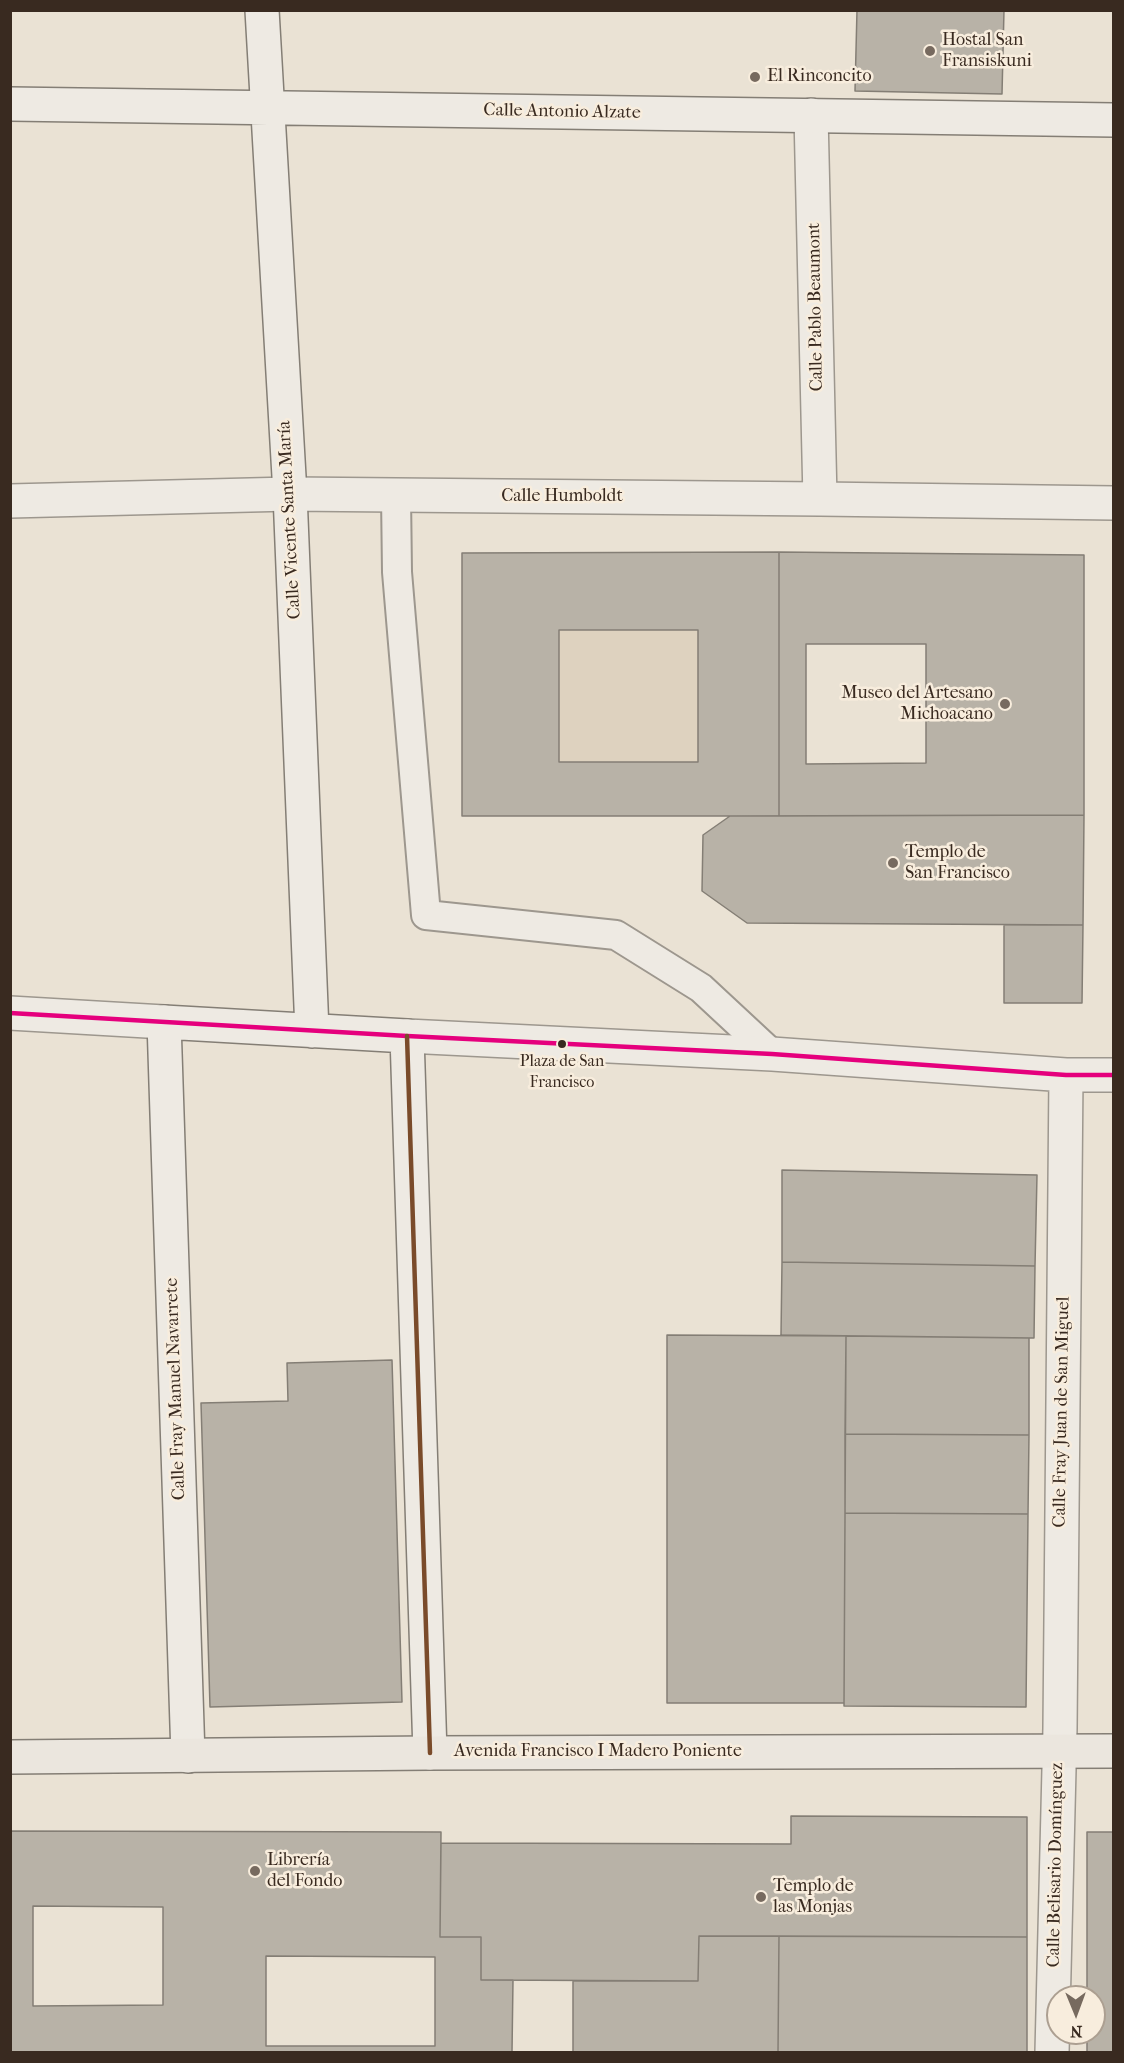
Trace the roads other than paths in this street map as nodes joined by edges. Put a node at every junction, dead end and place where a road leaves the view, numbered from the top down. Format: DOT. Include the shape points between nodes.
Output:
graph roads {
  1 [pos="262,10"];
  2 [pos="10,104"];
  3 [pos="267,108"];
  4 [pos="811,115"];
  5 [pos="1113,120"];
  6 [pos="290,494"];
  7 [pos="396,496"];
  8 [pos="820,498"];
  9 [pos="10,501"];
  10 [pos="1113,503"];
  11 [pos="10,1013"];
  12 [pos="164,1022"];
  13 [pos="312,1030"];
  14 [pos="407,1036"];
  15 [pos="772,1054"];
  16 [pos="1065,1075"];
  17 [pos="1113,1075"];
  18 [pos="1059,1750"];
  19 [pos="1113,1750"];
  20 [pos="430,1753"];
  21 [pos="188,1756"];
  22 [pos="10,1758"];
  23 [pos="1052,2052"];
  1 -- 3 [label="street, Calle Vicente Santa María"];
  2 -- 3 [label="street, Calle Antonio Alzate"];
  3 -- 4 [label="street, Calle Antonio Alzate"];
  3 -- 6 [label="street, Calle Vicente Santa María"];
  4 -- 5 [label="street, Calle Antonio Alzate"];
  4 -- 8 [label="street, Calle Pablo Beaumont"];
  6 -- 7 [label="street, Calle Humboldt"];
  6 -- 9 [label="street, Calle Humboldt"];
  6 -- 13 [label="street, Calle Vicente Santa María"];
  7 -- 8 [label="street, Calle Humboldt"];
  7 -- 15 [label="lane" via="397,572 426,915 616,935 701,988"];
  8 -- 10 [label="street, Calle Humboldt"];
  11 -- 12 [label="street"];
  12 -- 13 [label="street"];
  12 -- 21 [label="street, Calle Fray Manuel Navarrete"];
  13 -- 14 [label="street"];
  14 -- 15 [label="street"];
  14 -- 20 [label="street"];
  15 -- 16 [label="street"];
  16 -- 17 [label="street"];
  16 -- 18 [label="street, Calle Fray Juan de San Miguel"];
  18 -- 19 [label="main road, Avenida Francisco I Madero Poniente"];
  18 -- 20 [label="main road, Avenida Francisco I Madero Poniente"];
  18 -- 23 [label="street, Calle Belisario Domínguez"];
  20 -- 21 [label="main road, Avenida Francisco I Madero Poniente"];
  21 -- 22 [label="main road, Avenida Francisco I Madero Poniente"];
}
